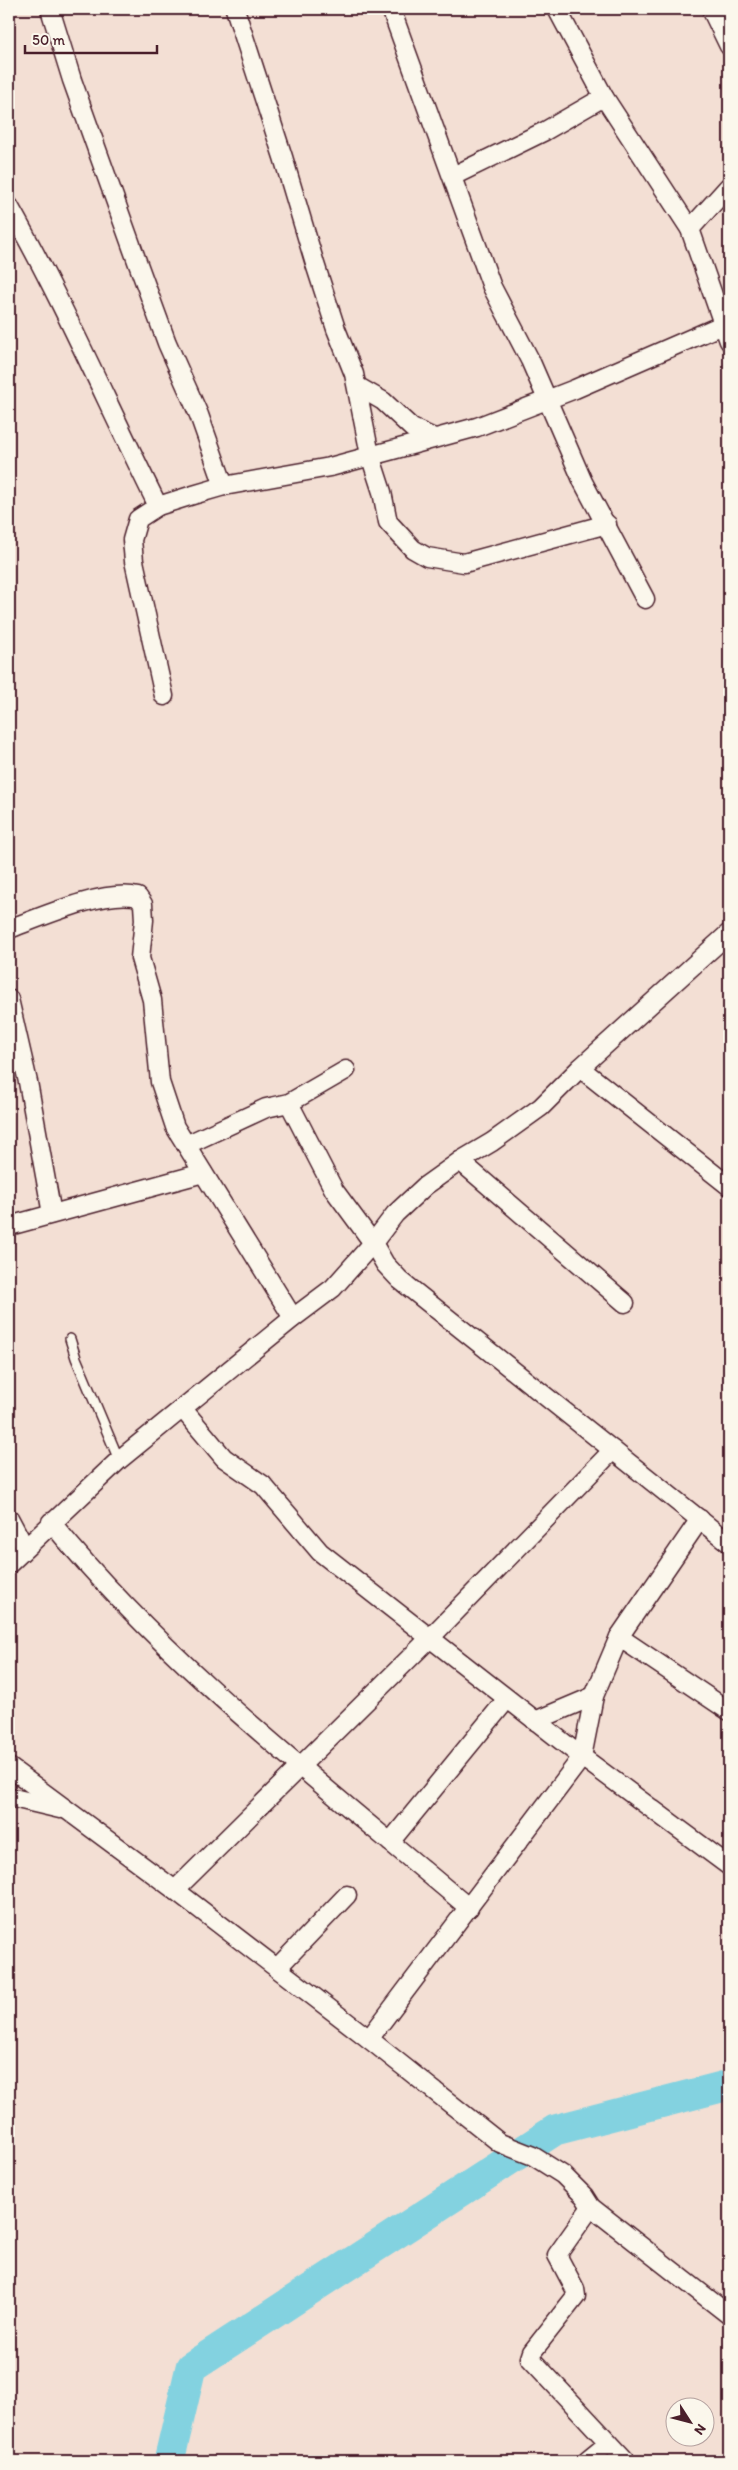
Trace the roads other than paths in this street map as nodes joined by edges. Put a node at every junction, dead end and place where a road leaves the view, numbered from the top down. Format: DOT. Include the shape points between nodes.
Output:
graph roads {
  1 [pos="50,9"];
  2 [pos="236,9"];
  3 [pos="391,9"];
  4 [pos="557,9"];
  5 [pos="711,9"];
  6 [pos="729,46"];
  7 [pos="604,97"];
  8 [pos="453,176"];
  9 [pos="729,186"];
  10 [pos="9,206"];
  11 [pos="690,229"];
  12 [pos="726,333"];
  13 [pos="357,386"];
  14 [pos="548,400"];
  15 [pos="432,437"];
  16 [pos="370,455"];
  17 [pos="224,486"];
  18 [pos="158,506"];
  19 [pos="607,524"];
  20 [pos="645,599"];
  21 [pos="164,696"];
  22 [pos="9,929"];
  23 [pos="729,933"];
  24 [pos="9,1000"];
  25 [pos="580,1068"];
  26 [pos="346,1070"];
  27 [pos="289,1103"];
  28 [pos="186,1145"];
  29 [pos="460,1161"];
  30 [pos="203,1173"];
  31 [pos="729,1186"];
  32 [pos="52,1214"];
  33 [pos="9,1226"];
  34 [pos="373,1244"];
  35 [pos="625,1303"];
  36 [pos="293,1318"];
  37 [pos="70,1339"];
  38 [pos="182,1408"];
  39 [pos="613,1450"];
  40 [pos="119,1460"];
  41 [pos="9,1518"];
  42 [pos="700,1519"];
  43 [pos="51,1522"];
  44 [pos="729,1543"];
  45 [pos="25,1548"];
  46 [pos="9,1564"];
  47 [pos="619,1637"];
  48 [pos="429,1639"];
  49 [pos="594,1696"];
  50 [pos="507,1699"];
  51 [pos="729,1711"];
  52 [pos="535,1721"];
  53 [pos="582,1757"];
  54 [pos="9,1766"];
  55 [pos="301,1766"];
  56 [pos="9,1797"];
  57 [pos="66,1810"];
  58 [pos="390,1842"];
  59 [pos="729,1866"];
  60 [pos="175,1890"];
  61 [pos="347,1894"];
  62 [pos="469,1908"];
  63 [pos="277,1968"];
  64 [pos="369,2039"];
  65 [pos="591,2207"];
  66 [pos="729,2315"];
  67 [pos="609,2443"];
  68 [pos="587,2461"];
  69 [pos="626,2461"];
  1 -- 17 [label="street" via="138,264"];
  2 -- 13 [label="street" via="314,264"];
  3 -- 8 [label="street"];
  4 -- 7 [label="street"];
  5 -- 6 [label="street"];
  7 -- 8 [label="street" via="545,131"];
  7 -- 11 [label="street"];
  8 -- 14 [label="street" via="492,287"];
  9 -- 11 [label="street"];
  10 -- 18 [label="street"];
  11 -- 12 [label="street"];
  12 -- 14 [label="street"];
  13 -- 15 [label="street" via="383,401 412,428"];
  13 -- 16 [label="street"];
  14 -- 15 [label="street" via="477,426"];
  14 -- 19 [label="street" via="583,482"];
  15 -- 16 [label="street"];
  16 -- 17 [label="street" via="287,476"];
  16 -- 19 [label="street" via="388,522 413,549 427,557 464,563"];
  17 -- 18 [label="street"];
  18 -- 21 [label="street" via="138,519 132,540"];
  19 -- 20 [label="street"];
  22 -- 28 [label="street" via="75,904 138,896 144,920 140,958 152,1000 160,1082 175,1127"];
  23 -- 25 [label="street"];
  24 -- 32 [label="street"];
  25 -- 29 [label="street" via="541,1106"];
  25 -- 31 [label="street"];
  26 -- 27 [label="street"];
  27 -- 28 [label="street" via="266,1108"];
  27 -- 34 [label="street" via="334,1190"];
  28 -- 30 [label="street"];
  29 -- 34 [label="street" via="425,1186 395,1214"];
  29 -- 35 [label="street"];
  30 -- 32 [label="street"];
  30 -- 36 [label="street"];
  32 -- 33 [label="street"];
  34 -- 36 [label="street" via="333,1288"];
  34 -- 39 [label="street" via="384,1264 400,1280"];
  36 -- 38 [label="street"];
  37 -- 40 [label="lane"];
  38 -- 40 [label="street"];
  38 -- 48 [label="street" via="224,1458 263,1485 320,1552"];
  39 -- 42 [label="street"];
  39 -- 48 [label="street"];
  40 -- 43 [label="street"];
  41 -- 45 [label="street"];
  42 -- 44 [label="street"];
  42 -- 47 [label="street"];
  43 -- 45 [label="street"];
  43 -- 55 [label="street" via="93,1573 174,1653"];
  45 -- 46 [label="street"];
  47 -- 49 [label="street"];
  47 -- 51 [label="street"];
  48 -- 50 [label="street"];
  48 -- 55 [label="street"];
  49 -- 52 [label="street"];
  49 -- 53 [label="street"];
  50 -- 52 [label="street"];
  50 -- 58 [label="street"];
  52 -- 53 [label="street"];
  53 -- 59 [label="street"];
  53 -- 62 [label="street"];
  54 -- 57 [label="street"];
  55 -- 58 [label="street"];
  55 -- 60 [label="street"];
  56 -- 57 [label="street"];
  57 -- 60 [label="street"];
  58 -- 62 [label="street"];
  60 -- 63 [label="street"];
  61 -- 63 [label="street"];
  62 -- 64 [label="street"];
  63 -- 64 [label="street"];
  64 -- 65 [label="street" via="500,2143 533,2156 563,2175"];
  65 -- 66 [label="street"];
  65 -- 67 [label="street" via="557,2255 576,2289 576,2296 530,2358"];
  67 -- 68 [label="street"];
  67 -- 69 [label="street"];
}
